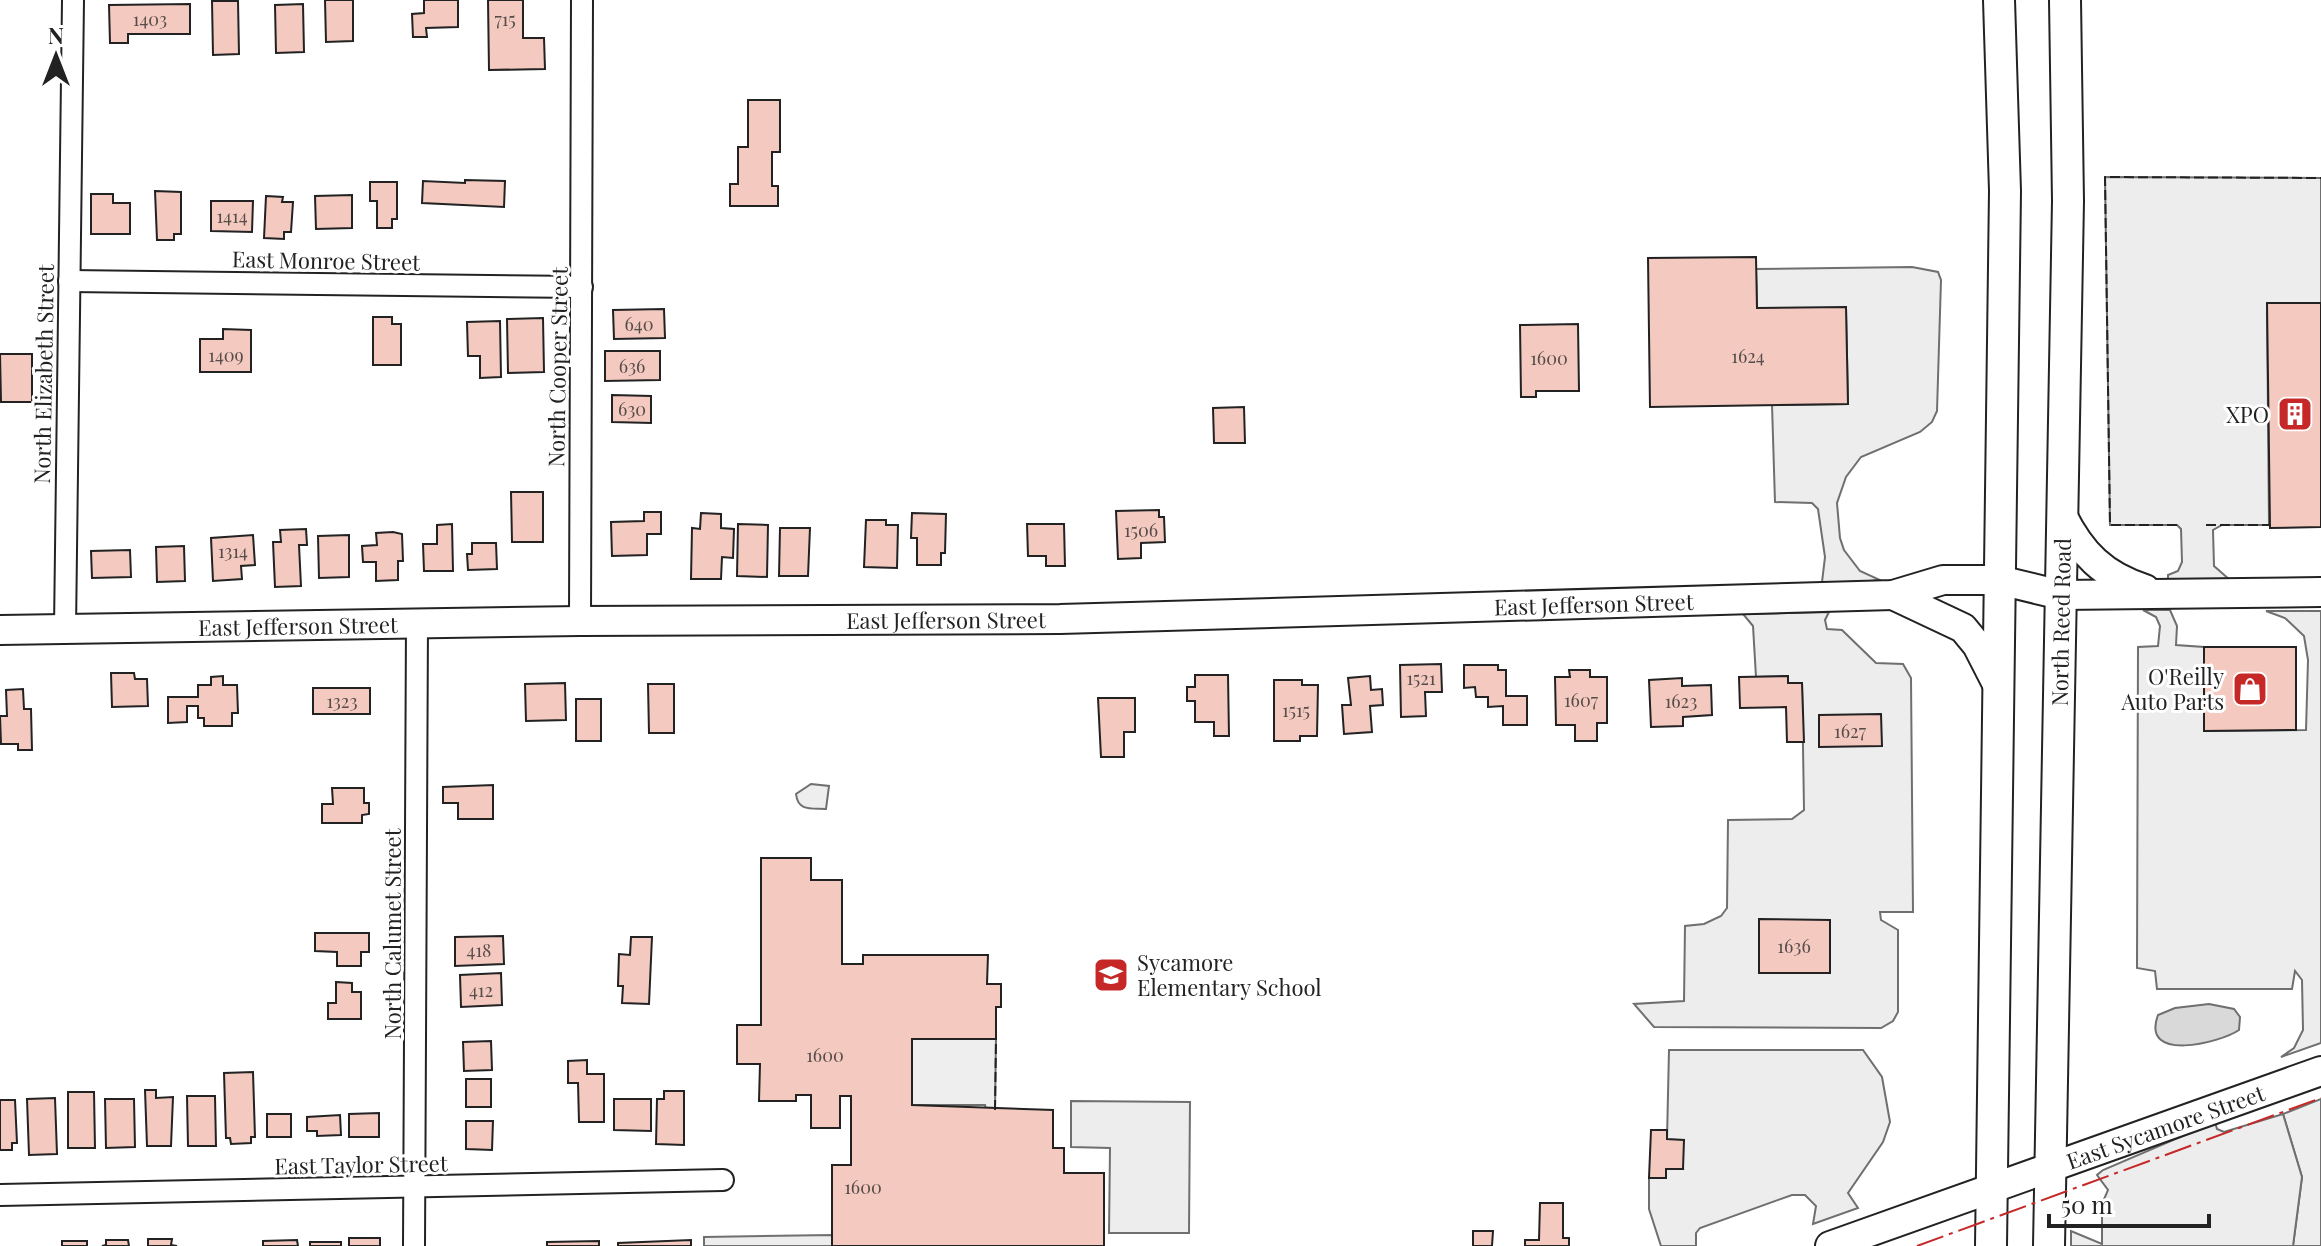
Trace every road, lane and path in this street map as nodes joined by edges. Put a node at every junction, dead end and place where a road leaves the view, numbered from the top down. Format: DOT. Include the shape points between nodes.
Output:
graph roads {
  1 [pos="73,0"];
  2 [pos="582,0"];
  3 [pos="1999,0"];
  4 [pos="2065,0"];
  5 [pos="69,281"];
  6 [pos="582,287"];
  7 [pos="2062,515"];
  8 [pos="1999,580"];
  9 [pos="2321,592"];
  10 [pos="1893,595"];
  11 [pos="2061,595"];
  12 [pos="2165,595"];
  13 [pos="580,621"];
  14 [pos="417,623"];
  15 [pos="65,629"];
  16 [pos="0,630"];
  17 [pos="1997,684"];
  18 [pos="2321,1071"];
  19 [pos="2050,1166"];
  20 [pos="723,1180"];
  21 [pos="415,1187"];
  22 [pos="1992,1187"];
  23 [pos="0,1195"];
  24 [pos="414,1246"];
  25 [pos="1830,1246"];
  26 [pos="1991,1246"];
  27 [pos="2049,1246"];
  1 -- 5 [label="street, North Elizabeth Street"];
  2 -- 6 [label="street, North Cooper Street"];
  3 -- 8 [label="main road" via="2005,191"];
  4 -- 7 [label="main road, North Reed Road" via="2068,201"];
  5 -- 6 [label="street, East Monroe Street"];
  5 -- 15 [label="street, North Elizabeth Street"];
  6 -- 13 [label="street, North Cooper Street"];
  7 -- 11 [label="main road, North Reed Road"];
  7 -- 12 [label="street, East Jefferson Street" via="2087,557 2102,570"];
  8 -- 10 [label="street, East Jefferson Street" via="1943,580"];
  8 -- 11 [label="street, East Jefferson Street"];
  8 -- 17 [label="main road"];
  9 -- 12 [label="street, East Jefferson Street"];
  10 -- 13 [label="street, East Jefferson Street" via="1060,619"];
  10 -- 17 [label="street, East Jefferson Street" via="1963,628"];
  11 -- 12 [label="street, East Jefferson Street"];
  11 -- 19 [label="main road, North Reed Road"];
  13 -- 14 [label="street, East Jefferson Street"];
  14 -- 15 [label="street, East Jefferson Street"];
  14 -- 21 [label="street, North Calumet Street"];
  15 -- 16 [label="street, East Jefferson Street"];
  17 -- 22 [label="main road"];
  18 -- 19 [label="street, East Sycamore Street"];
  19 -- 22 [label="street, East Sycamore Street"];
  19 -- 27 [label="main road, North Reed Road"];
  20 -- 21 [label="street, East Taylor Street"];
  21 -- 23 [label="street, East Taylor Street"];
  21 -- 24 [label="street, North Calumet Street"];
  22 -- 25 [label="street, East Sycamore Street"];
  22 -- 26 [label="main road"];
}
